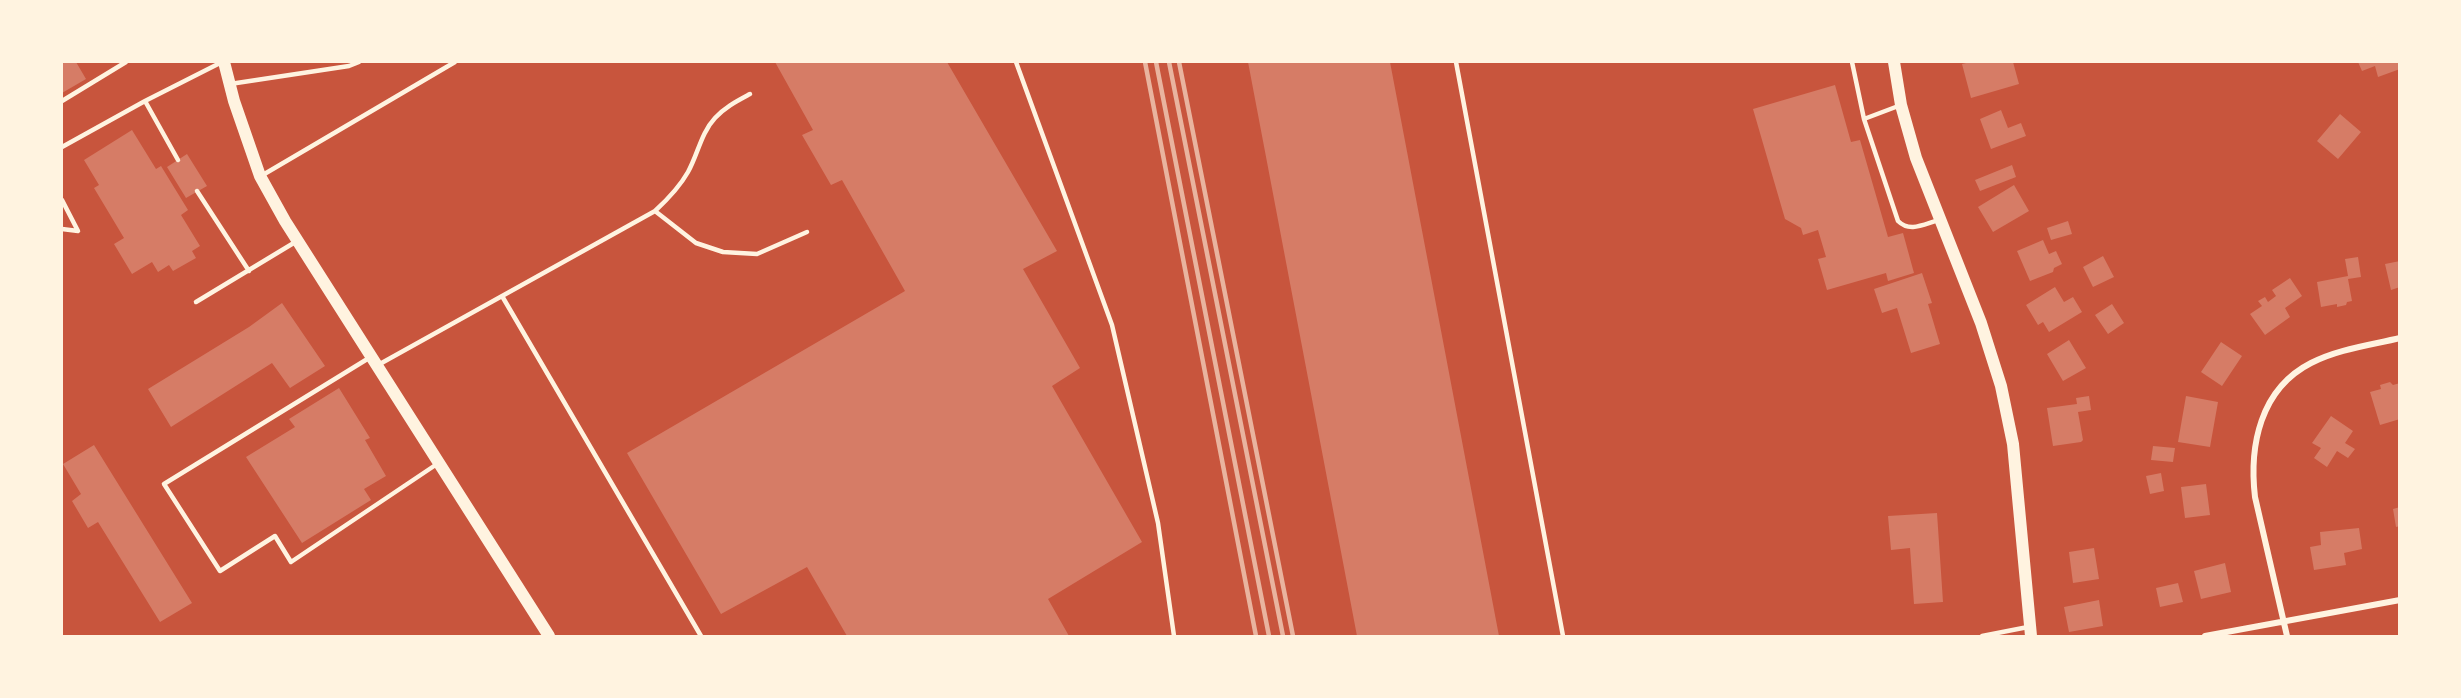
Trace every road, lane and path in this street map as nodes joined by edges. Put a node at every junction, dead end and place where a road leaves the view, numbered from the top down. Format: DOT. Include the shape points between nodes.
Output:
graph roads {
  1 [pos="126,62"];
  2 [pos="223,62"];
  3 [pos="359,62"];
  4 [pos="455,62"];
  5 [pos="1016,62"];
  6 [pos="1456,62"];
  7 [pos="1852,62"];
  8 [pos="1894,62"];
  9 [pos="348,64"];
  10 [pos="230,84"];
  11 [pos="750,94"];
  12 [pos="62,101"];
  13 [pos="145,101"];
  14 [pos="1901,105"];
  15 [pos="1864,118"];
  16 [pos="62,147"];
  17 [pos="178,159"];
  18 [pos="260,176"];
  19 [pos="197,191"];
  20 [pos="62,200"];
  21 [pos="655,211"];
  22 [pos="1939,220"];
  23 [pos="62,229"];
  24 [pos="807,232"];
  25 [pos="297,241"];
  26 [pos="249,271"];
  27 [pos="502,296"];
  28 [pos="196,302"];
  29 [pos="2400,338"];
  30 [pos="374,361"];
  31 [pos="439,462"];
  32 [pos="2400,600"];
  33 [pos="2283,621"];
  34 [pos="2031,632"];
  35 [pos="549,636"];
  36 [pos="701,636"];
  37 [pos="1174,636"];
  38 [pos="1563,636"];
  39 [pos="1982,636"];
  40 [pos="2205,636"];
  41 [pos="2287,636"];
  1 -- 12 [label="lane"];
  2 -- 10 [label="main road"];
  2 -- 13 [label="lane"];
  3 -- 9 [label="lane"];
  4 -- 18 [label="lane"];
  5 -- 37 [label="lane" via="1112,326 1158,523"];
  6 -- 38 [label="lane"];
  7 -- 15 [label="lane"];
  8 -- 14 [label="main road"];
  9 -- 10 [label="lane"];
  10 -- 18 [label="main road"];
  11 -- 21 [label="lane" via="714,118 689,171 672,196"];
  13 -- 16 [label="lane"];
  13 -- 17 [label="lane"];
  14 -- 15 [label="lane"];
  14 -- 22 [label="main road"];
  15 -- 22 [label="lane" via="1898,221 1912,228"];
  18 -- 25 [label="main road"];
  19 -- 26 [label="lane"];
  20 -- 23 [label="lane" via="78,231"];
  21 -- 24 [label="lane" via="696,243 723,252 757,254"];
  21 -- 27 [label="lane"];
  22 -- 34 [label="main road" via="2001,386 2013,444"];
  25 -- 26 [label="lane"];
  25 -- 30 [label="main road"];
  26 -- 28 [label="lane"];
  27 -- 30 [label="lane"];
  27 -- 36 [label="lane"];
  29 -- 33 [label="street" via="2311,363 2288,380 2264,412 2253,454 2253,476"];
  30 -- 31 [label="main road"];
  30 -- 31 [label="lane" via="164,484 220,571 274,536 291,562"];
  31 -- 35 [label="main road"];
  32 -- 33 [label="street"];
  33 -- 40 [label="street"];
  33 -- 41 [label="street"];
  34 -- 39 [label="lane"];
}
